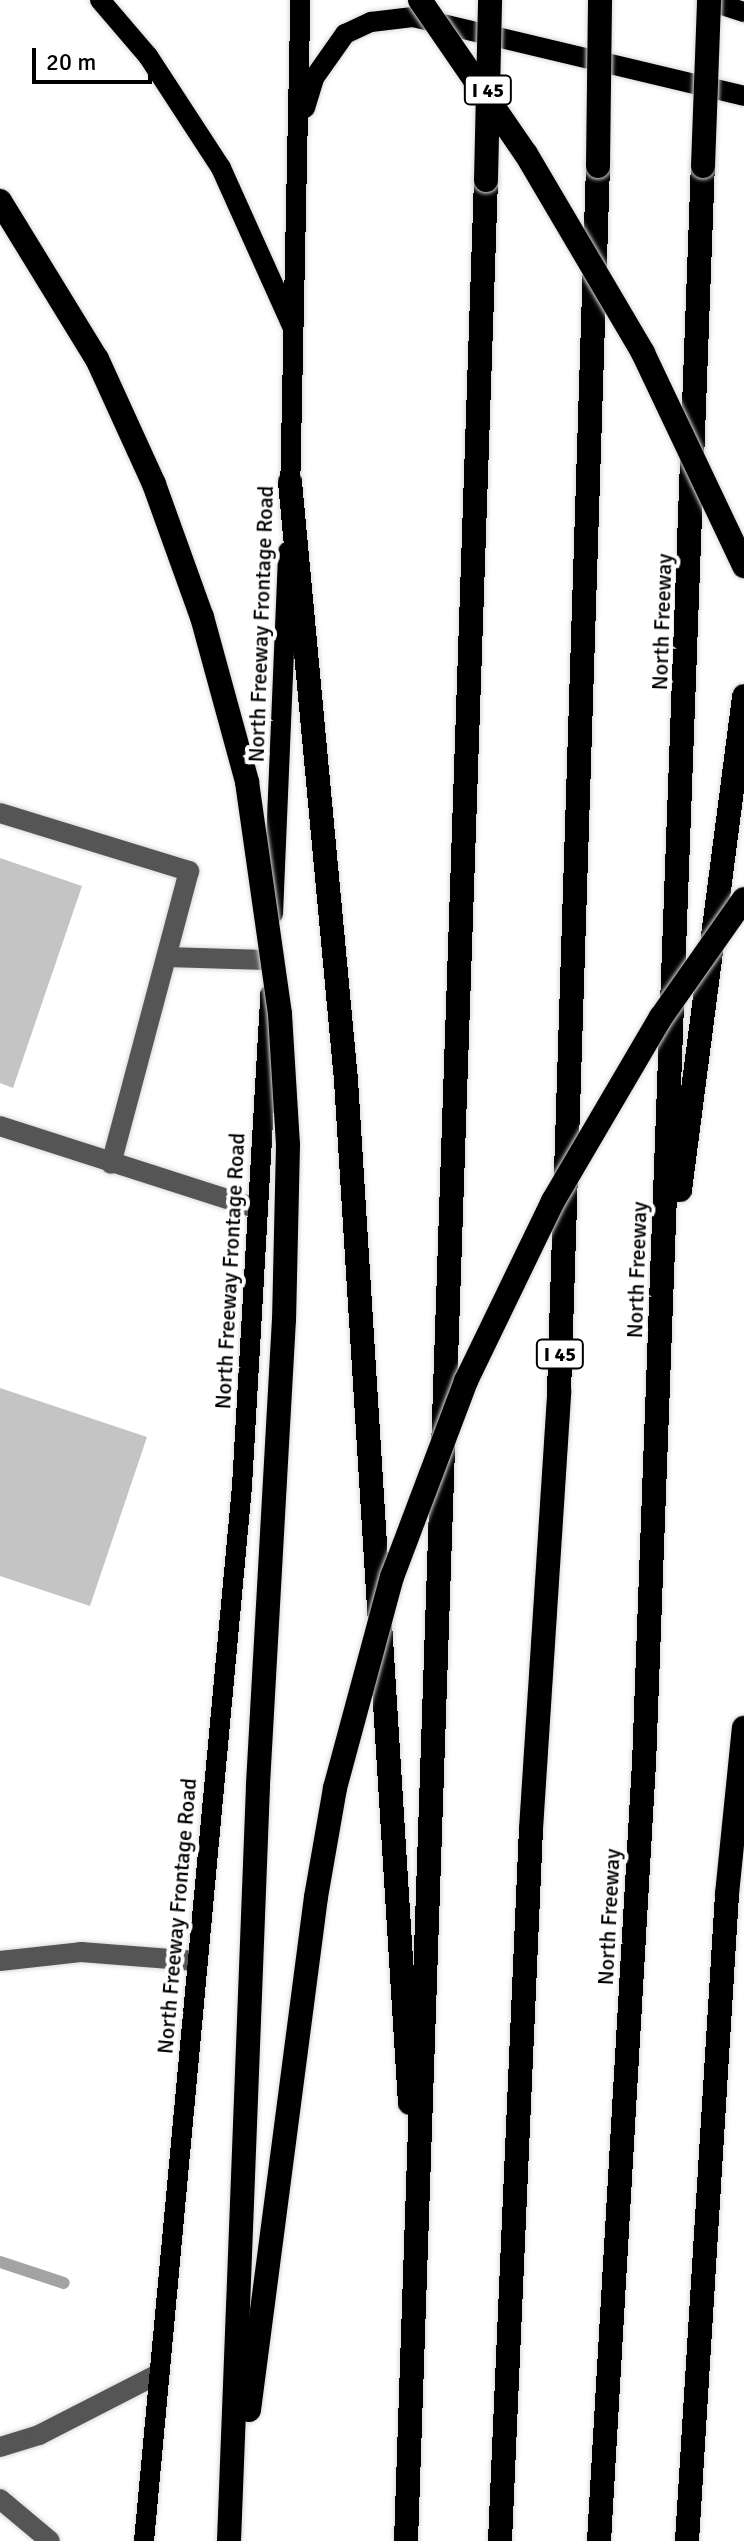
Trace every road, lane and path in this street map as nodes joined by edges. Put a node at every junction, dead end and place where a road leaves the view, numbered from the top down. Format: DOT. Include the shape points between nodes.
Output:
graph roads {
  1 [pos="100,0"];
  2 [pos="300,0"];
  3 [pos="420,0"];
  4 [pos="490,0"];
  5 [pos="600,0"];
  6 [pos="708,0"];
  7 [pos="744,12"];
  8 [pos="744,96"];
  9 [pos="297,134"];
  10 [pos="0,201"];
  11 [pos="295,331"];
  12 [pos="290,482"];
  13 [pos="744,566"];
  14 [pos="744,696"];
  15 [pos="0,813"];
  16 [pos="744,899"];
  17 [pos="168,957"];
  18 [pos="272,960"];
  19 [pos="0,1126"];
  20 [pos="111,1164"];
  21 [pos="258,1209"];
  22 [pos="660,1347"];
  23 [pos="744,1728"];
  24 [pos="0,1961"];
  25 [pos="196,1961"];
  26 [pos="419,2249"];
  27 [pos="158,2374"];
  28 [pos="0,2447"];
  29 [pos="0,2499"];
  30 [pos="50,2541"];
  31 [pos="144,2541"];
  32 [pos="231,2541"];
  33 [pos="406,2541"];
  34 [pos="500,2541"];
  35 [pos="599,2541"];
  36 [pos="687,2541"];
  1 -- 11 [label="main road" via="148,56 221,168"];
  2 -- 9 [label="main road, North Freeway Frontage Road"];
  3 -- 13 [label="highway, bridge" via="526,154 635,340"];
  4 -- 26 [label="highway, I 45, bridge"];
  5 -- 34 [label="highway, I 45, bridge" via="559,1393 531,1829"];
  6 -- 7 [label="main road"];
  6 -- 22 [label="highway, North Freeway, bridge"];
  8 -- 9 [label="main road" via="413,17 371,22 345,34 314,78"];
  9 -- 11 [label="main road, North Freeway Frontage Road"];
  10 -- 32 [label="highway, bridge" via="97,359 154,484 202,617 247,782 280,1014 288,1145 284,1319 258,1786"];
  11 -- 12 [label="main road, North Freeway Frontage Road"];
  12 -- 18 [label="main road, North Freeway Frontage Road"];
  12 -- 26 [label="highway" via="346,1080"];
  14 -- 22 [label="highway"];
  15 -- 17 [label="lane" via="189,871"];
  16 -- 32 [label="highway, bridge" via="661,1017 553,1201 466,1381 392,1577 335,1788 316,1897"];
  17 -- 18 [label="lane"];
  17 -- 20 [label="lane"];
  18 -- 21 [label="main road, North Freeway Frontage Road"];
  19 -- 20 [label="lane"];
  20 -- 21 [label="lane"];
  21 -- 25 [label="main road, North Freeway Frontage Road" via="242,1486"];
  22 -- 35 [label="highway, North Freeway" via="644,1764"];
  23 -- 36 [label="highway" via="727,1894"];
  24 -- 25 [label="lane" via="81,1952"];
  25 -- 27 [label="main road, North Freeway Frontage Road"];
  26 -- 33 [label="highway, I 45"];
  27 -- 28 [label="lane" via="39,2435"];
  27 -- 31 [label="main road, North Freeway Frontage Road"];
  29 -- 30 [label="lane"];
}
